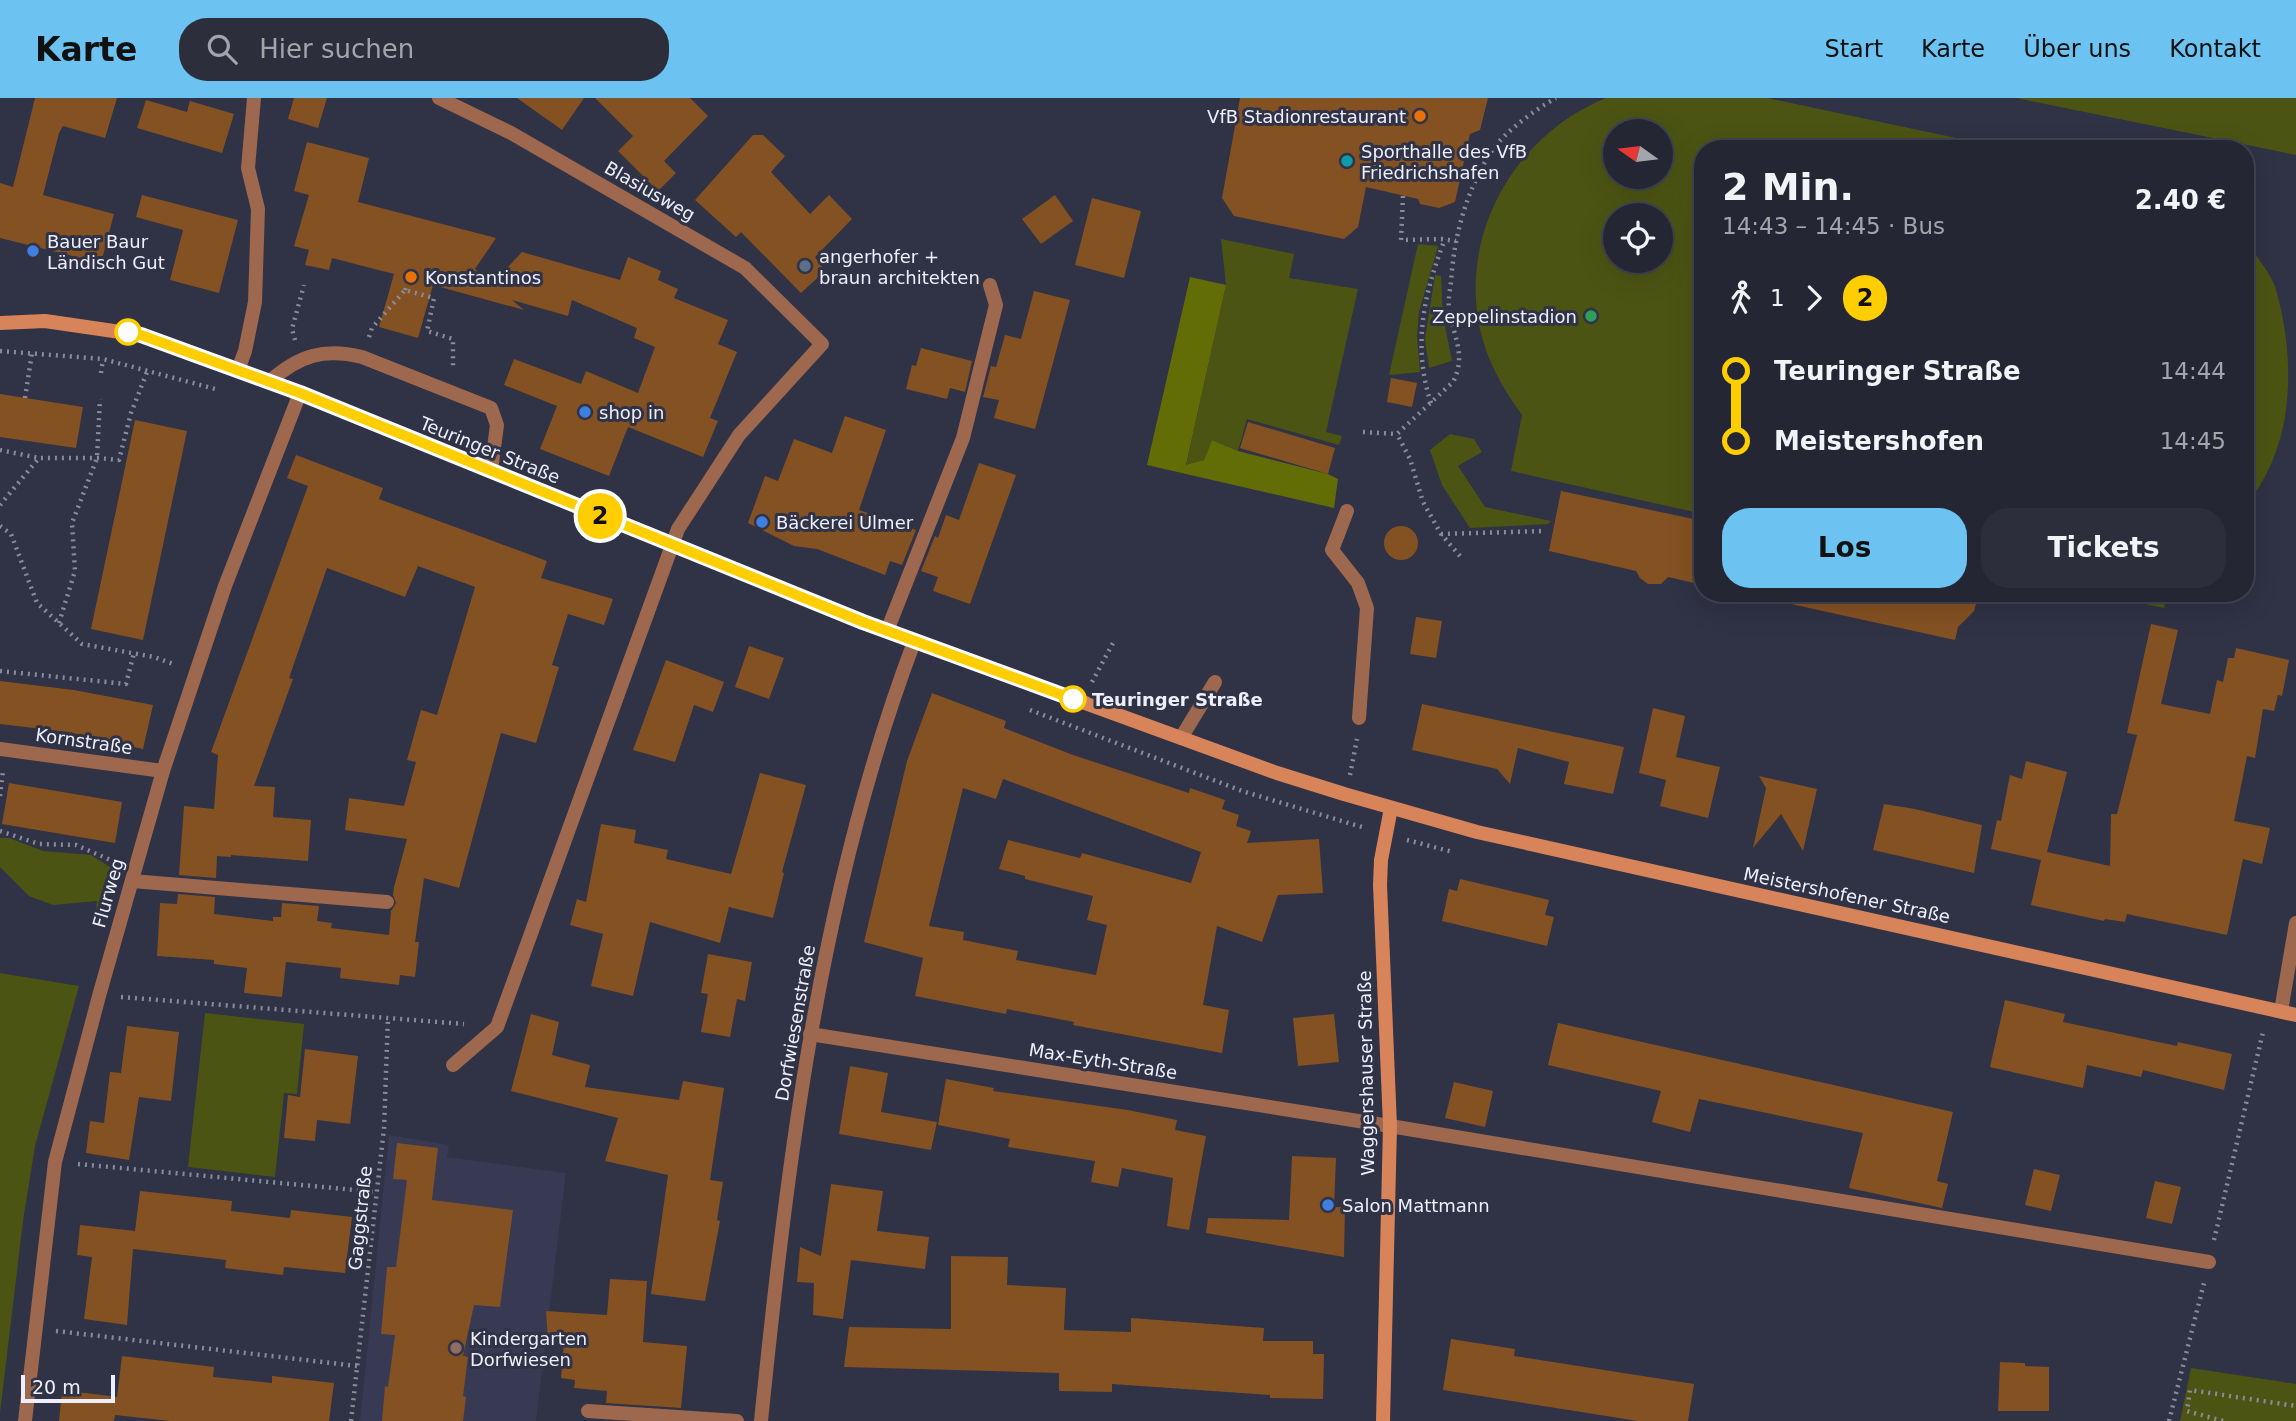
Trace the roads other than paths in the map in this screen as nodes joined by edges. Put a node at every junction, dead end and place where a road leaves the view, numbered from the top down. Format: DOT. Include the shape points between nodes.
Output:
graph roads {
  1 [pos="254,98"];
  2 [pos="439,98"];
  3 [pos="989,285"];
  4 [pos="0,323"];
  5 [pos="238,370"];
  6 [pos="269,382"];
  7 [pos="300,393"];
  8 [pos="491,471"];
  9 [pos="1347,511"];
  10 [pos="671,545"];
  11 [pos="887,631"];
  12 [pos="914,642"];
  13 [pos="1215,682"];
  14 [pos="1359,718"];
  15 [pos="1181,738"];
  16 [pos="0,749"];
  17 [pos="163,771"];
  18 [pos="1391,808"];
  19 [pos="132,881"];
  20 [pos="387,902"];
  21 [pos="2296,923"];
  22 [pos="2281,1011"];
  23 [pos="2296,1015"];
  24 [pos="810,1034"];
  25 [pos="453,1065"];
  26 [pos="1390,1126"];
  27 [pos="2209,1262"];
  28 [pos="588,1411"];
  29 [pos="25,1421"];
  30 [pos="737,1421"];
  31 [pos="761,1421"];
  32 [pos="1383,1421"];
  1 -- 5 [label="street" via="248,168 258,209 255,302"];
  2 -- 10 [label="street, Blasiusweg" via="511,133 745,268 822,344 739,435"];
  3 -- 11 [label="street" via="996,305 963,438"];
  4 -- 5 [label="street, Teuringer Straße" via="45,321 141,335"];
  5 -- 6 [label="street, Teuringer Straße"];
  6 -- 7 [label="street, Teuringer Straße"];
  6 -- 8 [label="street" via="299,361 341,352 491,408 497,425"];
  7 -- 8 [label="street, Teuringer Straße"];
  7 -- 17 [label="street, Flurweg" via="225,586"];
  8 -- 10 [label="street, Teuringer Straße"];
  9 -- 14 [label="street" via="1332,550 1358,583 1367,608"];
  10 -- 11 [label="street, Teuringer Straße"];
  10 -- 25 [label="street" via="497,1027"];
  11 -- 12 [label="street, Teuringer Straße"];
  12 -- 15 [label="street, Teuringer Straße"];
  12 -- 24 [label="street, Dorfwiesenstraße" via="862,797"];
  13 -- 15 [label="street"];
  15 -- 18 [label="street, Teuringer Straße"];
  16 -- 17 [label="street, Kornstraße"];
  17 -- 19 [label="street, Flurweg"];
  18 -- 22 [label="street, Meistershofener Straße" via="1477,832"];
  18 -- 26 [label="street, Waggershauser Straße" via="1380,885"];
  19 -- 20 [label="street"];
  19 -- 29 [label="street, Flurweg" via="55,1162"];
  21 -- 22 [label="street"];
  22 -- 23 [label="street, Meistershofener Straße"];
  24 -- 26 [label="street, Max-Eyth-Straße"];
  24 -- 31 [label="street, Dorfwiesenstraße" via="778,1251"];
  26 -- 27 [label="street, Max-Eyth-Straße"];
  26 -- 32 [label="street, Waggershauser Straße"];
  28 -- 30 [label="street"];
}
